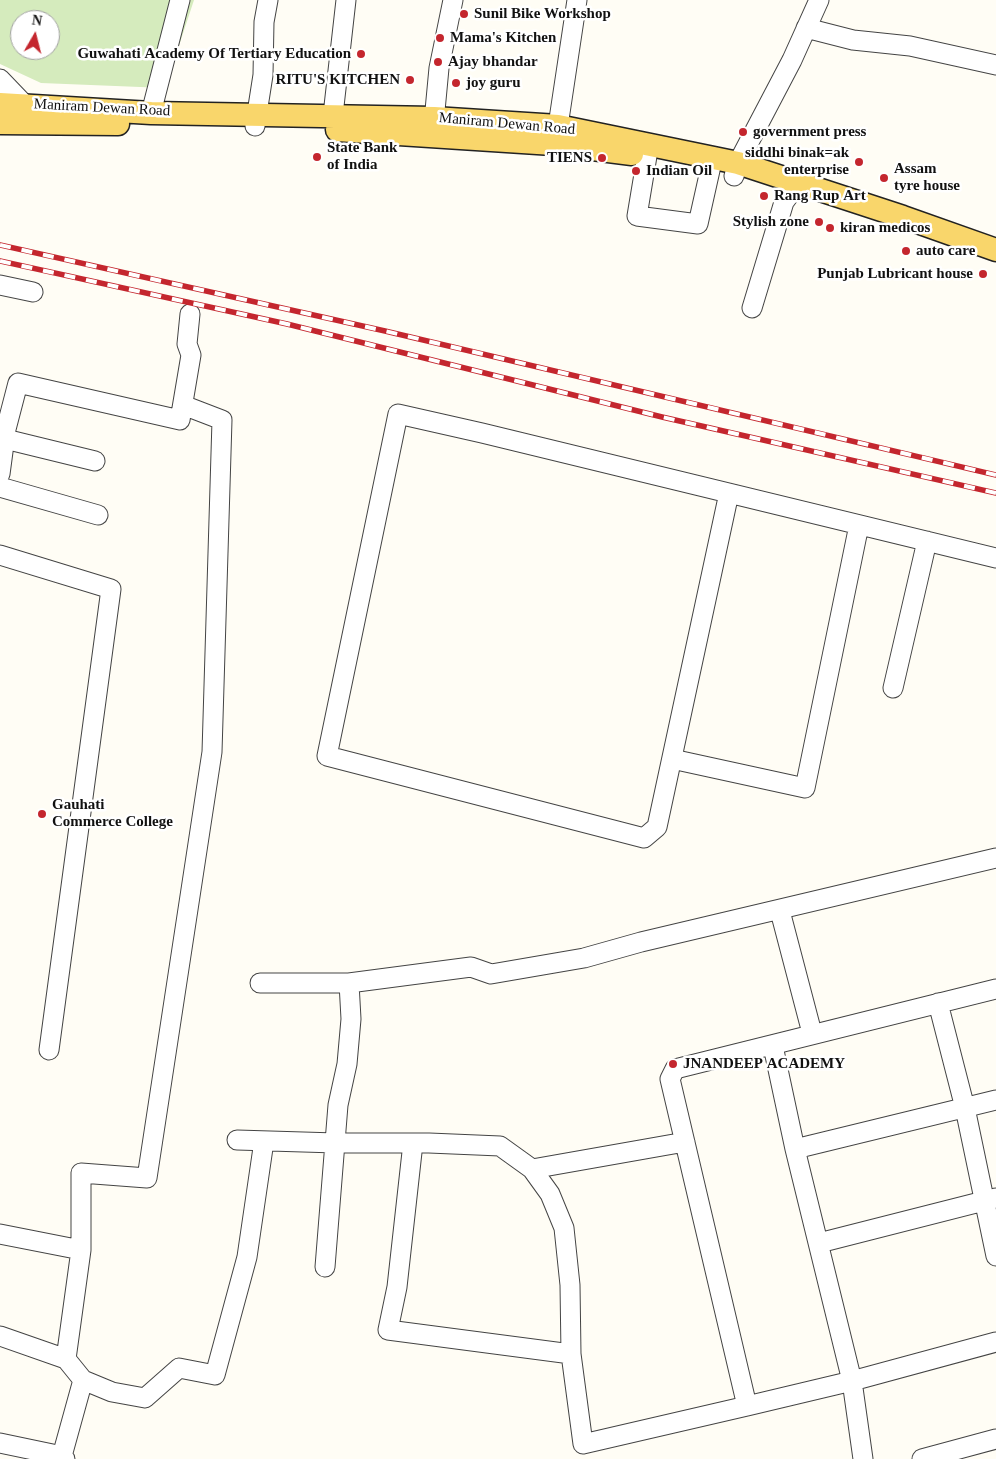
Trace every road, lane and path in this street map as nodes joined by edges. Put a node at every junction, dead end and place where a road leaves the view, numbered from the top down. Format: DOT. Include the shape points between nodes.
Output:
graph roads {
  1 [pos="180,0"];
  2 [pos="268,0"];
  3 [pos="346,0"];
  4 [pos="453,0"];
  5 [pos="577,0"];
  6 [pos="819,0"];
  7 [pos="806,28"];
  8 [pos="996,65"];
  9 [pos="0,79"];
  10 [pos="0,104"];
  11 [pos="151,113"];
  12 [pos="333,115"];
  13 [pos="15,116"];
  14 [pos="256,120"];
  15 [pos="558,126"];
  16 [pos="433,127"];
  17 [pos="647,156"];
  18 [pos="712,163"];
  19 [pos="736,170"];
  20 [pos="790,194"];
  21 [pos="996,250"];
  22 [pos="996,263"];
  23 [pos="0,285"];
  24 [pos="33,292"];
  25 [pos="752,308"];
  26 [pos="190,314"];
  27 [pos="183,405"];
  28 [pos="4,432"];
  29 [pos="95,461"];
  30 [pos="0,474"];
  31 [pos="0,487"];
  32 [pos="729,493"];
  33 [pos="98,515"];
  34 [pos="859,525"];
  35 [pos="926,541"];
  36 [pos="0,555"];
  37 [pos="996,558"];
  38 [pos="894,688"];
  39 [pos="672,759"];
  40 [pos="996,858"];
  41 [pos="780,911"];
  42 [pos="260,983"];
  43 [pos="350,983"];
  44 [pos="996,989"];
  45 [pos="938,1003"];
  46 [pos="812,1033"];
  47 [pos="773,1046"];
  48 [pos="48,1050"];
  49 [pos="996,1100"];
  50 [pos="965,1108"];
  51 [pos="237,1140"];
  52 [pos="264,1141"];
  53 [pos="685,1142"];
  54 [pos="336,1143"];
  55 [pos="413,1143"];
  56 [pos="795,1149"];
  57 [pos="532,1169"];
  58 [pos="989,1200"];
  59 [pos="0,1234"];
  60 [pos="819,1243"];
  61 [pos="81,1250"];
  62 [pos="996,1256"];
  63 [pos="325,1267"];
  64 [pos="0,1336"];
  65 [pos="996,1342"];
  66 [pos="571,1354"];
  67 [pos="66,1360"];
  68 [pos="84,1380"];
  69 [pos="852,1382"];
  70 [pos="747,1406"];
  71 [pos="996,1439"];
  72 [pos="0,1443"];
  73 [pos="63,1458"];
  74 [pos="863,1459"];
  75 [pos="922,1459"];
  1 -- 11 [label="street"];
  2 -- 14 [label="street"];
  3 -- 12 [label="street"];
  4 -- 16 [label="street" via="439,68"];
  5 -- 15 [label="street"];
  6 -- 7 [label="street"];
  7 -- 8 [label="street" via="853,40 910,46"];
  7 -- 19 [label="street"];
  9 -- 13 [label="street"];
  10 -- 13 [label="main road, Maniram Dewan Road"];
  11 -- 13 [label="main road, Maniram Dewan Road"];
  11 -- 14 [label="main road, Maniram Dewan Road"];
  12 -- 14 [label="main road, Maniram Dewan Road"];
  12 -- 16 [label="main road, Maniram Dewan Road"];
  13 -- 14 [label="main road, Maniram Dewan Road"];
  14 -- 16 [label="main road, Maniram Dewan Road"];
  15 -- 16 [label="main road, Maniram Dewan Road"];
  15 -- 18 [label="main road, Maniram Dewan Road"];
  16 -- 17 [label="main road, Maniram Dewan Road"];
  17 -- 18 [label="main road, Maniram Dewan Road"];
  17 -- 18 [label="street" via="637,216 698,224"];
  18 -- 19 [label="main road, Maniram Dewan Road"];
  19 -- 20 [label="main road, Maniram Dewan Road"];
  19 -- 21 [label="main road, Maniram Dewan Road" via="903,217"];
  20 -- 22 [label="main road, Maniram Dewan Road"];
  20 -- 25 [label="street" via="784,202"];
  23 -- 24 [label="street"];
  26 -- 27 [label="street" via="187,344 191,356"];
  27 -- 28 [label="street" via="180,420 18,383"];
  27 -- 61 [label="street" via="222,420 212,752 147,1178 81,1172"];
  28 -- 29 [label="street"];
  28 -- 30 [label="street"];
  31 -- 33 [label="street"];
  32 -- 34 [label="street"];
  32 -- 39 [label="street"];
  32 -- 39 [label="street" via="398,414 327,756 644,838 657,827"];
  34 -- 35 [label="street"];
  34 -- 39 [label="street" via="805,788"];
  35 -- 37 [label="street"];
  35 -- 38 [label="street"];
  36 -- 48 [label="street" via="111,590"];
  40 -- 41 [label="street"];
  41 -- 43 [label="street" via="584,958 491,974 471,967"];
  41 -- 46 [label="street"];
  42 -- 43 [label="street"];
  43 -- 54 [label="street" via="351,1019 347,1064 338,1105"];
  44 -- 45 [label="street"];
  45 -- 46 [label="street"];
  45 -- 50 [label="street"];
  46 -- 47 [label="street"];
  47 -- 53 [label="street" via="675,1069 670,1078"];
  47 -- 56 [label="street"];
  49 -- 50 [label="street"];
  50 -- 56 [label="street"];
  50 -- 58 [label="street"];
  51 -- 52 [label="street"];
  52 -- 54 [label="street"];
  52 -- 68 [label="street" via="247,1257 215,1375 179,1368 145,1398 112,1392"];
  53 -- 57 [label="street"];
  53 -- 70 [label="street"];
  54 -- 55 [label="street"];
  54 -- 63 [label="street"];
  55 -- 57 [label="street" via="500,1146"];
  55 -- 66 [label="street" via="398,1287 388,1330"];
  56 -- 60 [label="street"];
  57 -- 66 [label="street" via="550,1194 564,1228 570,1285"];
  58 -- 60 [label="street"];
  58 -- 62 [label="street"];
  59 -- 61 [label="street"];
  60 -- 69 [label="street"];
  61 -- 67 [label="street"];
  64 -- 67 [label="street"];
  65 -- 69 [label="street"];
  66 -- 70 [label="street" via="583,1444"];
  67 -- 68 [label="street"];
  68 -- 73 [label="street"];
  69 -- 70 [label="street"];
  69 -- 74 [label="street"];
  71 -- 75 [label="street"];
  72 -- 73 [label="street"];
}
